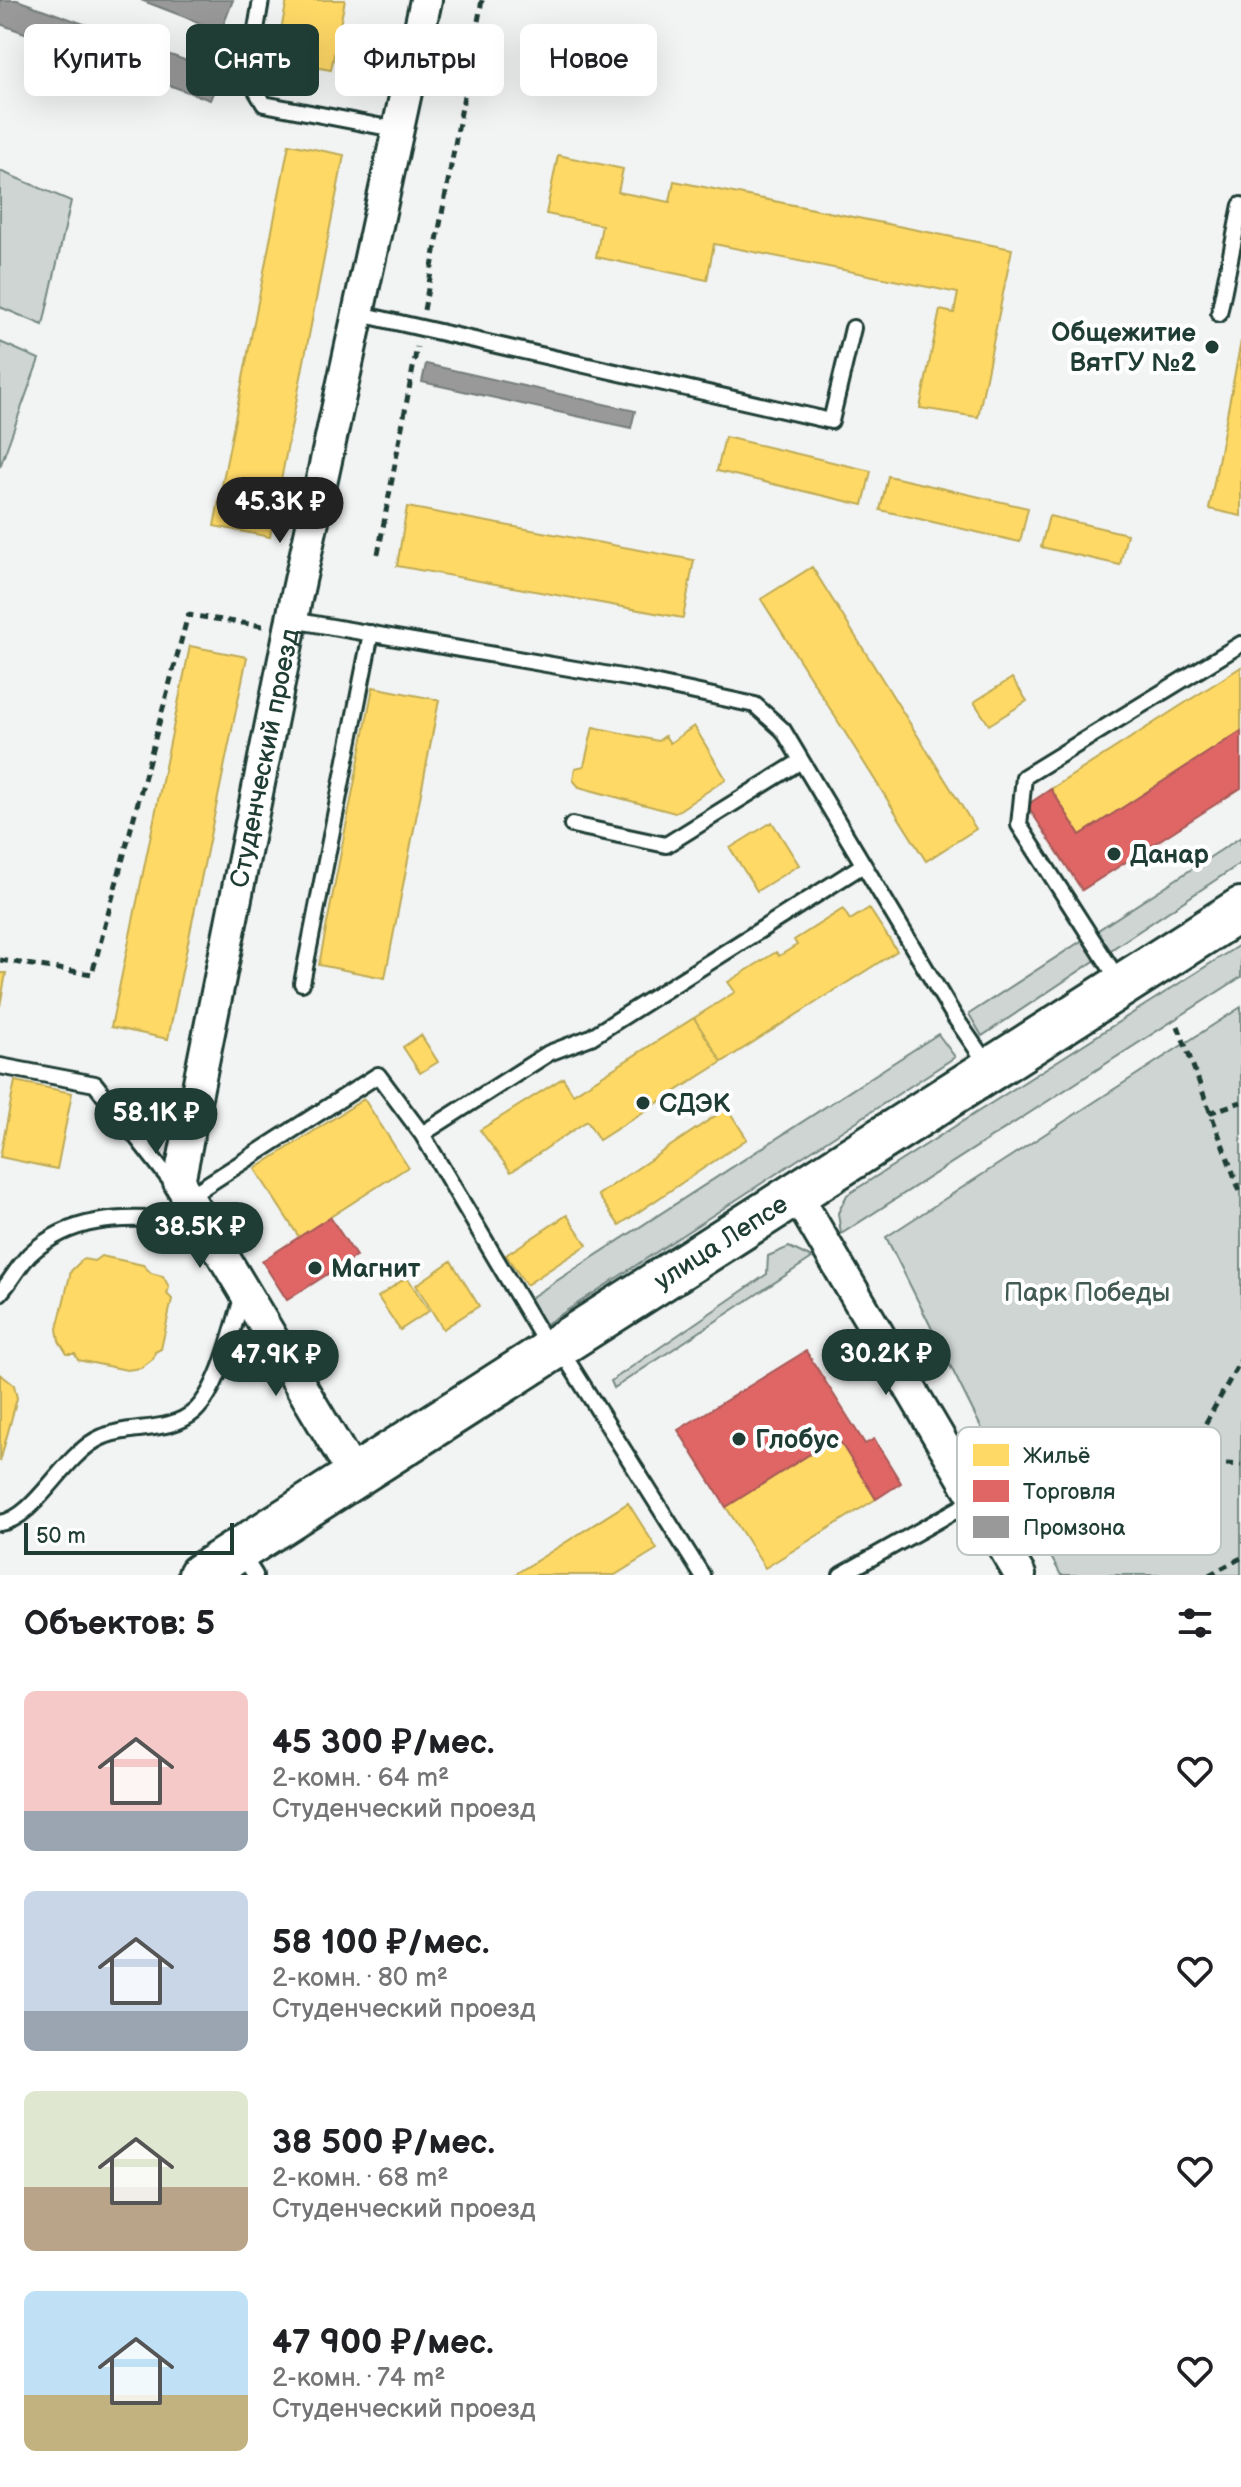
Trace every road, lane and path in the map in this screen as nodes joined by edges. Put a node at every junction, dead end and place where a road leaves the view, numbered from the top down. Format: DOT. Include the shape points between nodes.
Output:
graph roads {
  1 [pos="261,0"];
  2 [pos="426,0"];
  3 [pos="482,0"];
  4 [pos="399,130"];
  5 [pos="1241,205"];
  6 [pos="360,314"];
  7 [pos="1219,314"];
  8 [pos="421,327"];
  9 [pos="853,328"];
  10 [pos="378,554"];
  11 [pos="278,623"];
  12 [pos="371,633"];
  13 [pos="1241,644"];
  14 [pos="801,761"];
  15 [pos="572,825"];
  16 [pos="863,865"];
  17 [pos="1241,909"];
  18 [pos="0,960"];
  19 [pos="302,983"];
  20 [pos="1122,985"];
  21 [pos="1178,1026"];
  22 [pos="0,1066"];
  23 [pos="990,1068"];
  24 [pos="1241,1102"];
  25 [pos="1209,1113"];
  26 [pos="422,1134"];
  27 [pos="796,1194"];
  28 [pos="1241,1194"];
  29 [pos="195,1209"];
  30 [pos="244,1291"];
  31 [pos="0,1293"];
  32 [pos="554,1348"];
  33 [pos="1241,1360"];
  34 [pos="1203,1427"];
  35 [pos="957,1464"];
  36 [pos="1221,1464"];
  37 [pos="1241,1465"];
  38 [pos="355,1477"];
  39 [pos="957,1509"];
  40 [pos="0,1523"];
  41 [pos="1009,1555"];
  42 [pos="1241,1558"];
  43 [pos="247,1563"];
  44 [pos="200,1575"];
  45 [pos="702,1575"];
  46 [pos="841,1575"];
  47 [pos="1020,1575"];
  48 [pos="1209,1575"];
  1 -- 4 [label="lane" via="248,77 264,104"];
  2 -- 4 [label="street, Студенческий проезд"];
  3 -- 8 [label="path"];
  4 -- 6 [label="street, Студенческий проезд"];
  5 -- 7 [label="lane"];
  6 -- 8 [label="lane"];
  6 -- 11 [label="street, Студенческий проезд"];
  8 -- 9 [label="lane" via="831,421"];
  8 -- 10 [label="path"];
  11 -- 12 [label="lane"];
  11 -- 18 [label="path" via="188,615 92,974"];
  11 -- 29 [label="street, Студенческий проезд" via="184,1100 179,1182"];
  12 -- 14 [label="lane" via="755,705 783,730"];
  12 -- 19 [label="lane"];
  13 -- 20 [label="lane" via="1024,777 1019,825"];
  14 -- 15 [label="lane" via="666,845"];
  14 -- 16 [label="lane"];
  16 -- 23 [label="lane"];
  16 -- 26 [label="lane" via="591,1037 549,1053"];
  17 -- 20 [label="main road, улица Лепсе"];
  20 -- 23 [label="main road, улица Лепсе"];
  21 -- 25 [label="path"];
  22 -- 29 [label="lane" via="95,1084"];
  23 -- 27 [label="main road, улица Лепсе"];
  24 -- 25 [label="path"];
  25 -- 28 [label="path"];
  26 -- 29 [label="lane" via="378,1075"];
  26 -- 32 [label="lane"];
  27 -- 32 [label="main road, улица Лепсе"];
  27 -- 35 [label="street"];
  29 -- 30 [label="street, Студенческий проезд"];
  29 -- 31 [label="lane" via="111,1217 74,1227 28,1256"];
  30 -- 38 [label="street, Студенческий проезд"];
  30 -- 40 [label="lane" via="216,1377 195,1410 166,1425 97,1439 61,1467 30,1509"];
  32 -- 38 [label="main road, улица Лепсе"];
  32 -- 45 [label="lane"];
  33 -- 34 [label="path"];
  36 -- 37 [label="path"];
  38 -- 43 [label="main road, улица Лепсе"];
  39 -- 46 [label="lane"];
  41 -- 47 [label="street"];
  42 -- 48 [label="path"];
  43 -- 44 [label="main road, улица Лепсе"];
}
